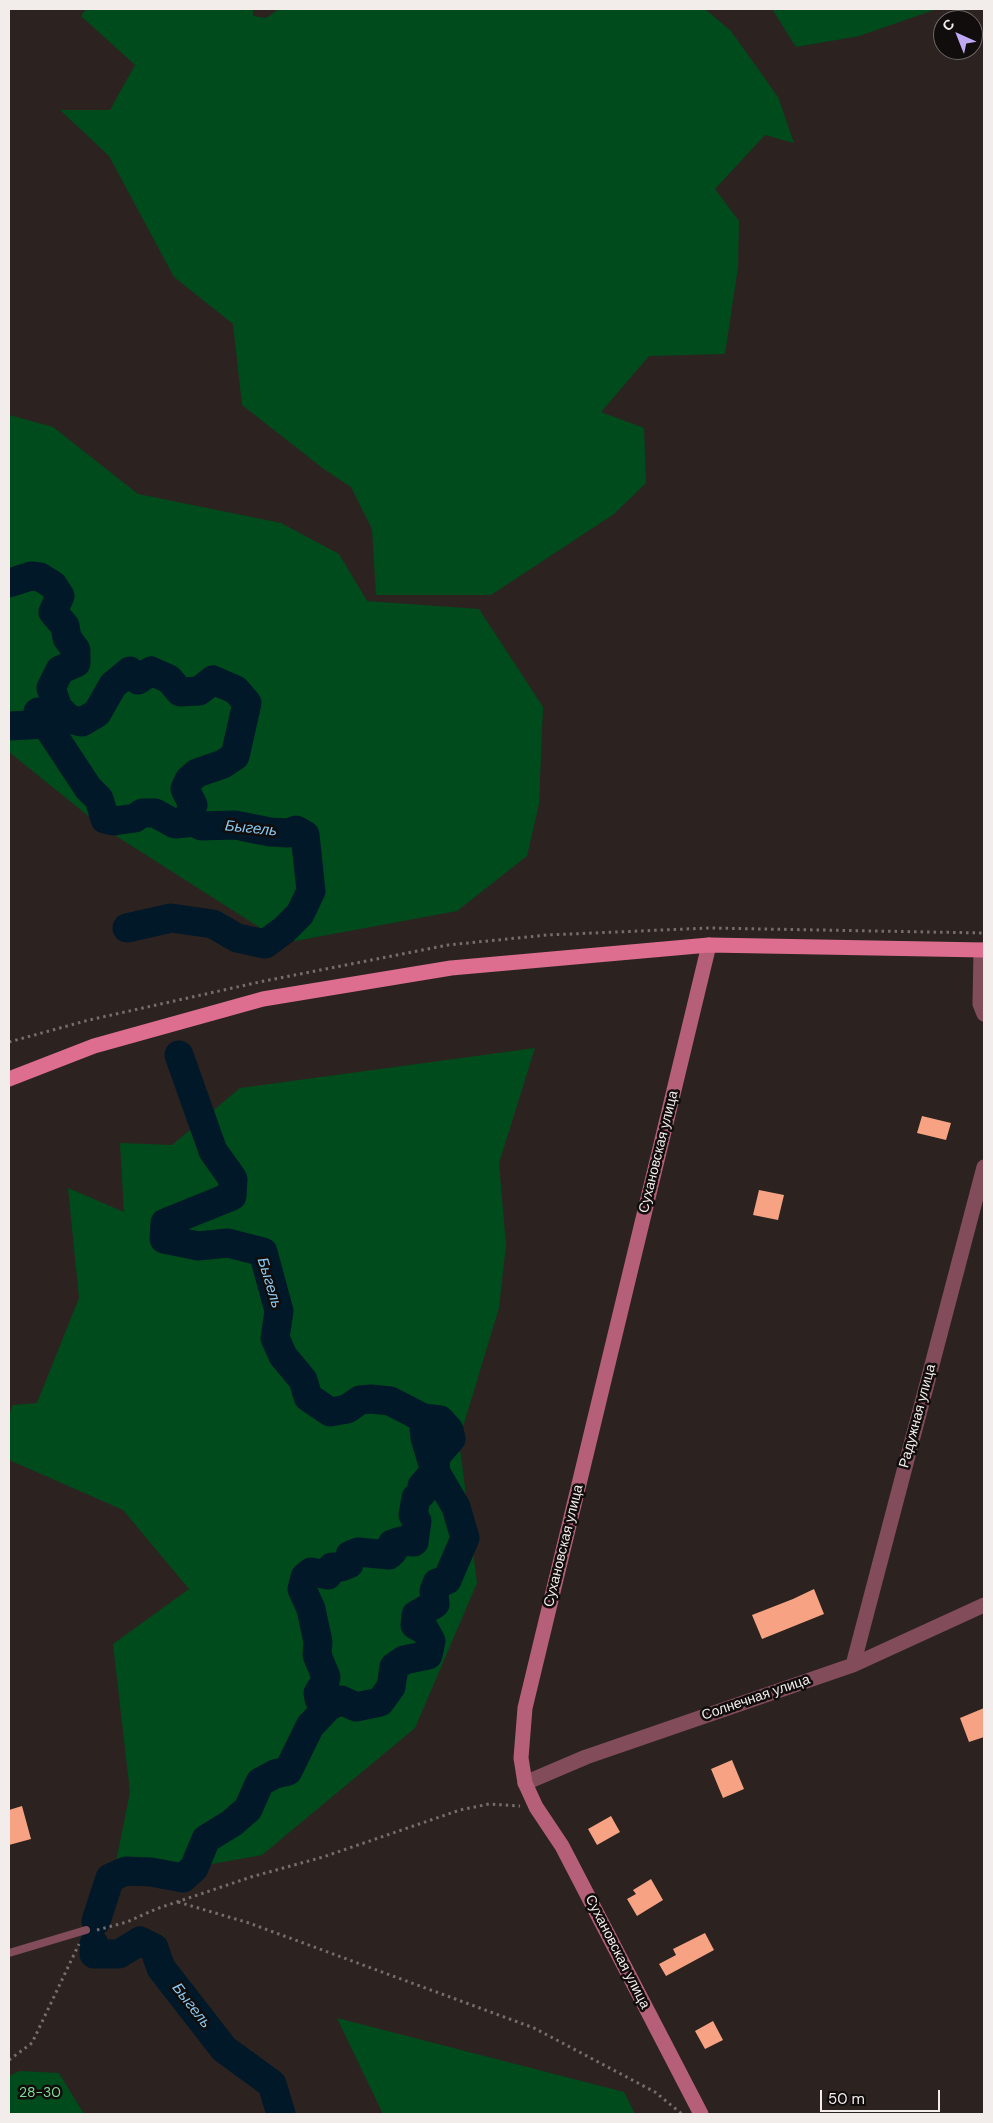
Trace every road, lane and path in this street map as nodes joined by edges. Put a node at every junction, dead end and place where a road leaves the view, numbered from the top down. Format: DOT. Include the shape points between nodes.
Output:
graph roads {
  1 [pos="709,945"];
  2 [pos="982,950"];
  3 [pos="984,1014"];
  4 [pos="9,1079"];
  5 [pos="984,1166"];
  6 [pos="984,1606"];
  7 [pos="853,1665"];
  8 [pos="525,1783"];
  9 [pos="536,1806"];
  10 [pos="178,1902"];
  11 [pos="86,1930"];
  12 [pos="9,1953"];
  13 [pos="9,2060"];
  14 [pos="682,2114"];
  15 [pos="701,2114"];
  1 -- 2 [label="main road"];
  1 -- 4 [label="main road" via="451,968 263,1000 94,1046"];
  1 -- 8 [label="street, Сухановская улица" via="525,1708 520,1758"];
  2 -- 3 [label="street" via="980,1004"];
  5 -- 7 [label="street, Радужная улица"];
  6 -- 7 [label="street, Солнечная улица"];
  7 -- 8 [label="street, Солнечная улица" via="586,1757"];
  8 -- 9 [label="street, Сухановская улица"];
  9 -- 10 [label="path" via="489,1804 460,1810"];
  9 -- 15 [label="street, Сухановская улица" via="562,1846"];
  10 -- 11 [label="path" via="127,1922"];
  10 -- 14 [label="path" via="249,1923 534,2028 655,2092"];
  11 -- 12 [label="lane"];
  11 -- 13 [label="path" via="32,2043"];
}
